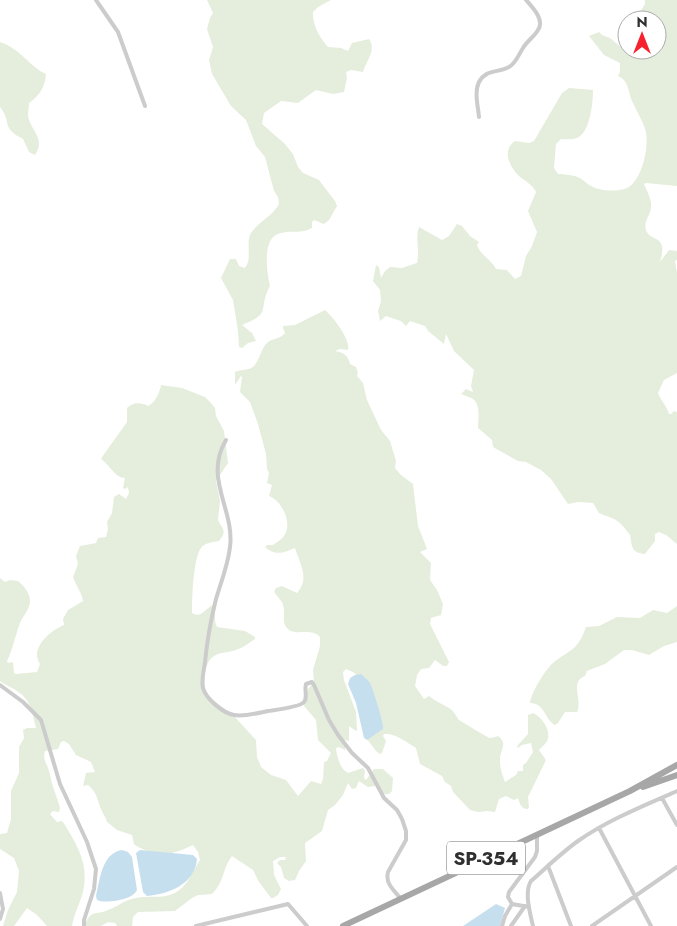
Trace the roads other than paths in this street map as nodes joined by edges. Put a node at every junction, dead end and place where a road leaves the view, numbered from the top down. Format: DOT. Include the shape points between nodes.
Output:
graph roads {
  1 [pos="96,0"];
  2 [pos="526,0"];
  3 [pos="144,106"];
  4 [pos="479,117"];
  5 [pos="226,440"];
  6 [pos="0,685"];
  7 [pos="677,765"];
  8 [pos="677,775"];
  9 [pos="630,791"];
  10 [pos="677,791"];
  11 [pos="662,798"];
  12 [pos="677,825"];
  13 [pos="599,828"];
  14 [pos="537,834"];
  15 [pos="548,866"];
  16 [pos="677,867"];
  17 [pos="0,893"];
  18 [pos="635,896"];
  19 [pos="401,899"];
  20 [pos="512,904"];
  21 [pos="527,907"];
  22 [pos="0,919"];
  23 [pos="84,926"];
  24 [pos="196,926"];
  25 [pos="307,926"];
  26 [pos="343,926"];
  27 [pos="502,926"];
  28 [pos="512,926"];
  29 [pos="533,926"];
  30 [pos="571,926"];
  31 [pos="592,926"];
  32 [pos="651,926"];
  1 -- 3 [label="street" via="118,32"];
  2 -- 4 [label="street" via="536,12 540,27 512,65 490,72 480,80 477,92"];
  5 -- 19 [label="street" via="217,467 230,530 230,548 211,626 204,690 224,710 237,715 302,704 306,699 306,684 314,684 338,735 368,768 384,798 402,819 406,840 386,878"];
  6 -- 23 [label="street" via="41,720 60,784 87,842 96,869"];
  7 -- 9 [label="main road, SP-354"];
  8 -- 9 [label="main road, SP-354"];
  9 -- 14 [label="main road, SP-354"];
  10 -- 11 [label="street"];
  11 -- 12 [label="street"];
  11 -- 13 [label="street"];
  13 -- 15 [label="street"];
  13 -- 18 [label="street"];
  14 -- 19 [label="main road, SP-354"];
  14 -- 20 [label="street" via="535,857 509,892"];
  15 -- 21 [label="street" via="529,884"];
  15 -- 30 [label="street"];
  16 -- 18 [label="street"];
  17 -- 22 [label="street" via="4,910"];
  18 -- 31 [label="street"];
  18 -- 32 [label="street"];
  19 -- 26 [label="main road, SP-354"];
  20 -- 21 [label="street"];
  20 -- 27 [label="street"];
  21 -- 28 [label="street"];
  21 -- 29 [label="street"];
  24 -- 25 [label="street" via="288,904"];
}
